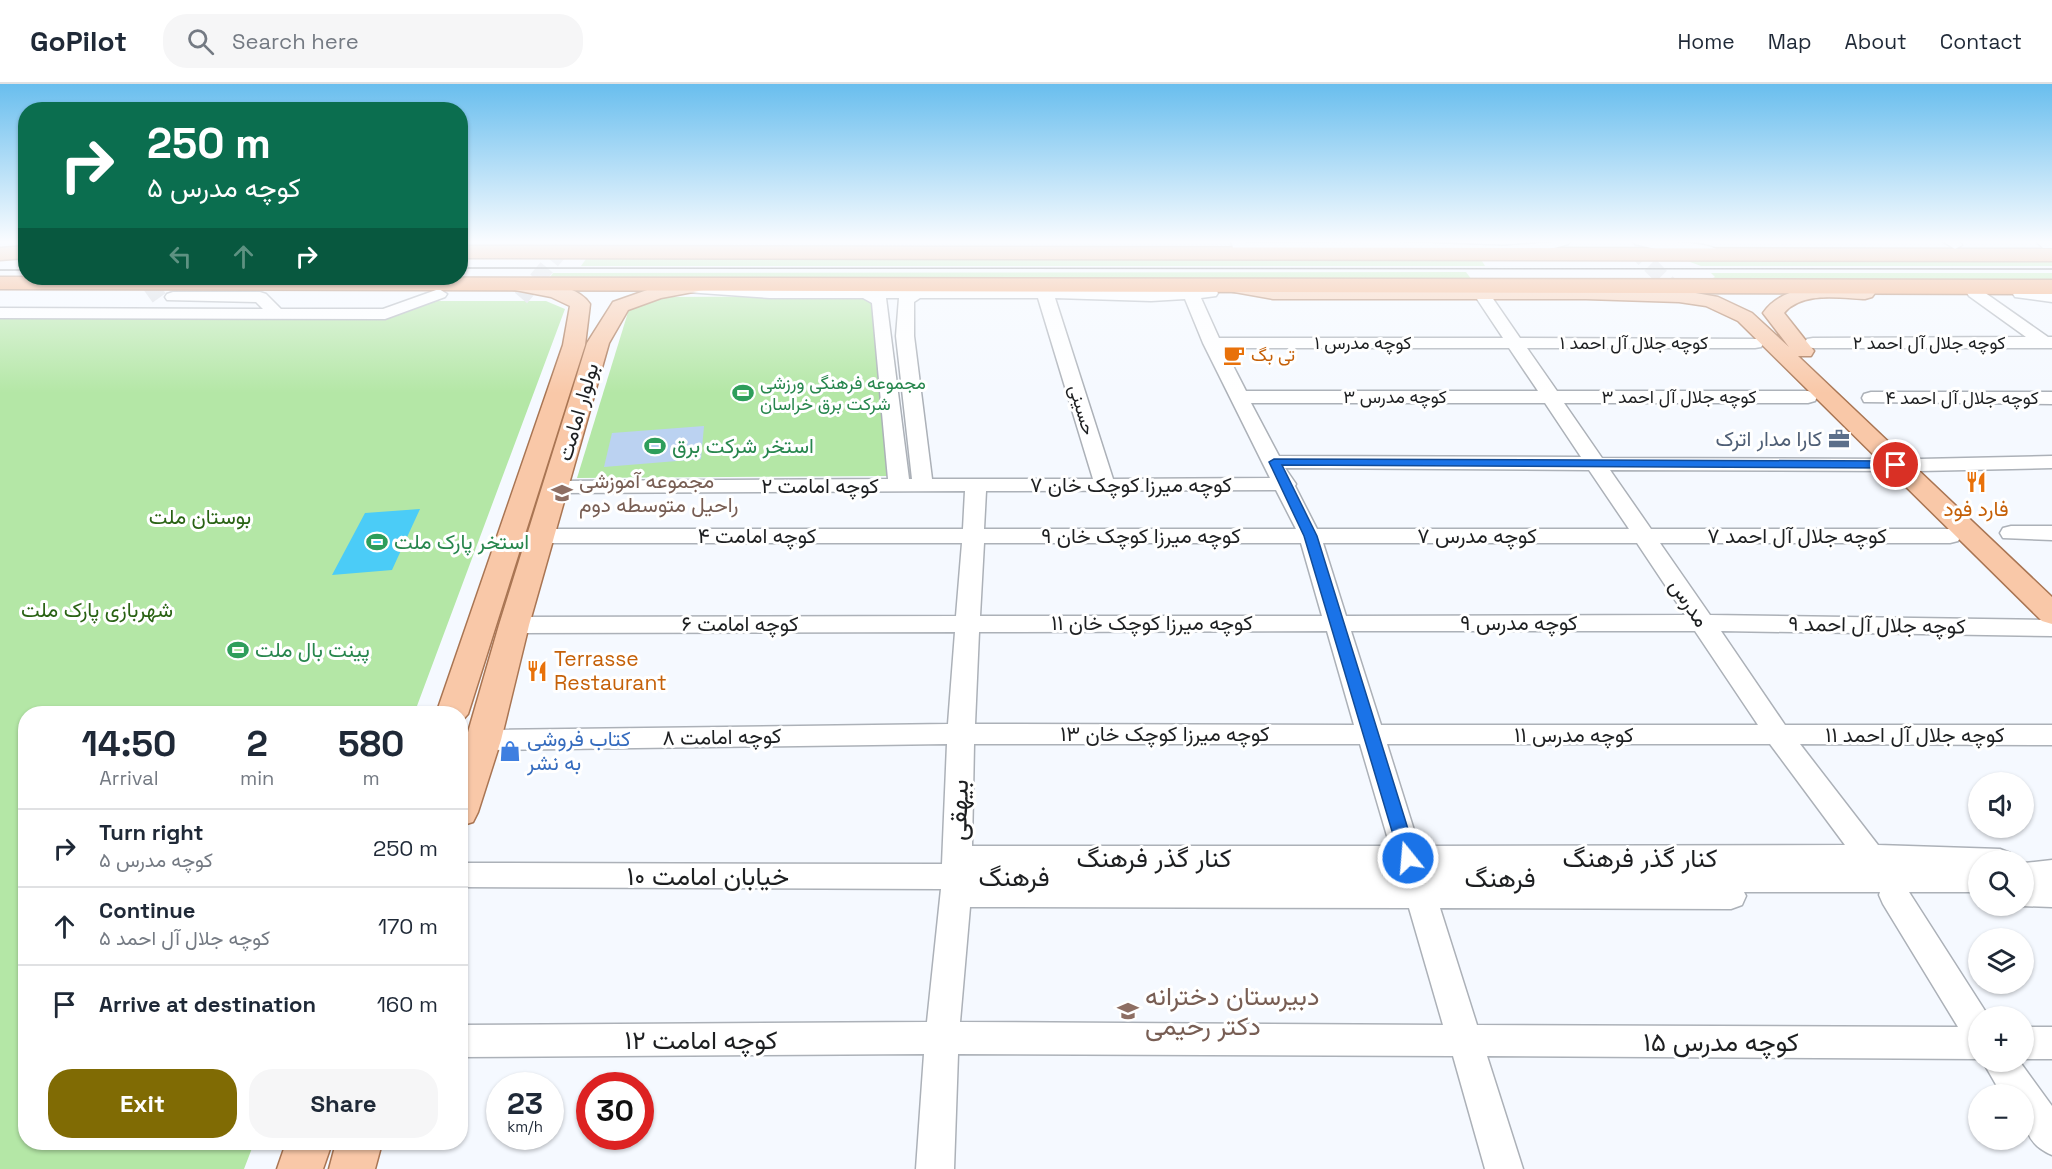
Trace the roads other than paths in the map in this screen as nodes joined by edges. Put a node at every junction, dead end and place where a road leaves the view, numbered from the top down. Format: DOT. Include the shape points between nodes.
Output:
graph roads {
  1 [pos="560,292"];
  2 [pos="670,292"];
  3 [pos="723,292"];
  4 [pos="1204,292"];
  5 [pos="1249,292"];
  6 [pos="2031,292"];
  7 [pos="1045,293"];
  8 [pos="1190,293"];
  9 [pos="1481,293"];
  10 [pos="1976,293"];
  11 [pos="438,294"];
  12 [pos="2021,294"];
  13 [pos="912,296"];
  14 [pos="189,297"];
  15 [pos="873,297"];
  16 [pos="2052,297"];
  17 [pos="0,298"];
  18 [pos="60,298"];
  19 [pos="148,298"];
  20 [pos="0,313"];
  21 [pos="39,313"];
  22 [pos="614,313"];
  23 [pos="1773,313"];
  24 [pos="128,314"];
  25 [pos="167,314"];
  26 [pos="278,315"];
  27 [pos="580,315"];
  28 [pos="1745,317"];
  29 [pos="1210,339"];
  30 [pos="1755,343"];
  31 [pos="1813,343"];
  32 [pos="1514,344"];
  33 [pos="2049,344"];
  34 [pos="912,393"];
  35 [pos="890,394"];
  36 [pos="1550,397"];
  37 [pos="1808,397"];
  38 [pos="1241,398"];
  39 [pos="1871,398"];
  40 [pos="2052,398"];
  41 [pos="1274,462"];
  42 [pos="1594,462"];
  43 [pos="2052,462"];
  44 [pos="1896,465"];
  45 [pos="1920,465"];
  46 [pos="1286,484"];
  47 [pos="1105,485"];
  48 [pos="899,486"];
  49 [pos="923,486"];
  50 [pos="975,486"];
  51 [pos="556,487"];
  52 [pos="2011,533"];
  53 [pos="2052,533"];
  54 [pos="542,536"];
  55 [pos="972,536"];
  56 [pos="1311,536"];
  57 [pos="1644,536"];
  58 [pos="1950,536"];
  59 [pos="2035,582"];
  60 [pos="2052,614"];
  61 [pos="967,623"];
  62 [pos="1336,623"];
  63 [pos="1702,623"];
  64 [pos="514,625"];
  65 [pos="2052,628"];
  66 [pos="455,706"];
  67 [pos="960,734"];
  68 [pos="1370,735"];
  69 [pos="1778,735"];
  70 [pos="2052,735"];
  71 [pos="484,740"];
  72 [pos="468,788"];
  73 [pos="1870,857"];
  74 [pos="1408,858"];
  75 [pos="1968,860"];
  76 [pos="2034,862"];
  77 [pos="2052,862"];
  78 [pos="2052,872"];
  79 [pos="2034,874"];
  80 [pos="468,875"];
  81 [pos="956,876"];
  82 [pos="1968,883"];
  83 [pos="1968,884"];
  84 [pos="2034,885"];
  85 [pos="2052,886"];
  86 [pos="2034,894"];
  87 [pos="2052,894"];
  88 [pos="1894,895"];
  89 [pos="1421,896"];
  90 [pos="1968,1013"];
  91 [pos="942,1038"];
  92 [pos="468,1041"];
  93 [pos="1464,1041"];
  94 [pos="1968,1043"];
  95 [pos="2034,1043"];
  96 [pos="2052,1043"];
  97 [pos="2034,1111"];
  98 [pos="2052,1137"];
  99 [pos="307,1150"];
  100 [pos="357,1150"];
  101 [pos="300,1169"];
  102 [pos="352,1169"];
  103 [pos="934,1169"];
  104 [pos="1504,1169"];
  1 -- 27 [label="main road" via="580,304"];
  2 -- 22 [label="main road" via="633,300"];
  3 -- 15 [label="street"];
  4 -- 8 [label="street"];
  5 -- 9 [label="main road"];
  6 -- 12 [label="main road"];
  7 -- 8 [label="street"];
  7 -- 13 [label="street"];
  7 -- 47 [label="street, حسینی"];
  8 -- 29 [label="street"];
  9 -- 28 [label="main road" via="1679,296 1711,301"];
  9 -- 32 [label="street, مدرس"];
  10 -- 12 [label="main road"];
  10 -- 23 [label="main road" via="1802,295 1782,302"];
  10 -- 33 [label="street"];
  11 -- 26 [label="street" via="386,314"];
  12 -- 16 [label="street"];
  13 -- 15 [label="street"];
  13 -- 34 [label="street" via="904,336"];
  14 -- 19 [label="street"];
  14 -- 25 [label="street"];
  14 -- 26 [label="street" via="260,297"];
  15 -- 35 [label="street"];
  17 -- 18 [label="street"];
  18 -- 19 [label="street"];
  18 -- 21 [label="street"];
  19 -- 24 [label="street"];
  20 -- 21 [label="street"];
  21 -- 24 [label="street"];
  22 -- 27 [label="main road" via="612,309 601,308"];
  22 -- 51 [label="main road, بولوار امامت" via="598,343"];
  23 -- 28 [label="main road" via="1747,307 1740,312"];
  23 -- 45 [label="main road" via="1796,344"];
  24 -- 25 [label="street"];
  25 -- 26 [label="street"];
  27 -- 66 [label="main road, بولوار امامت" via="574,345"];
  28 -- 44 [label="main road"];
  29 -- 32 [label="street, کوچه مدرس ۱"];
  29 -- 38 [label="street"];
  30 -- 32 [label="street, کوچه جلال آل احمد ۱"];
  31 -- 33 [label="street, کوچه جلال آل احمد ۲"];
  32 -- 36 [label="street, مدرس"];
  34 -- 35 [label="street"];
  34 -- 49 [label="street"];
  35 -- 48 [label="street"];
  36 -- 37 [label="street, کوچه جلال آل احمد ۳"];
  36 -- 38 [label="street, کوچه مدرس ۳"];
  36 -- 42 [label="street, مدرس"];
  38 -- 41 [label="street"];
  39 -- 40 [label="street, کوچه جلال آل احمد ۴"];
  41 -- 42 [label="street"];
  41 -- 46 [label="street"];
  42 -- 44 [label="street"];
  42 -- 57 [label="street, مدرس"];
  43 -- 45 [label="street"];
  44 -- 59 [label="main road"];
  45 -- 59 [label="main road"];
  46 -- 47 [label="street, کوچه میرزا کوچک خان ۷"];
  46 -- 56 [label="street"];
  47 -- 50 [label="street, کوچه میرزا کوچک خان ۷"];
  48 -- 49 [label="street, کوچه امامت ۲"];
  48 -- 51 [label="street, کوچه امامت ۲"];
  49 -- 50 [label="street, کوچه امامت ۲"];
  50 -- 55 [label="street, بیهقی"];
  51 -- 54 [label="main road, بولوار امامت"];
  52 -- 53 [label="street"];
  54 -- 55 [label="street, کوچه امامت ۴"];
  54 -- 64 [label="main road, بولوار امامت"];
  55 -- 56 [label="street, کوچه میرزا کوچک خان ۹"];
  55 -- 61 [label="street, بیهقی"];
  56 -- 57 [label="street, کوچه مدرس ۷"];
  56 -- 62 [label="street"];
  57 -- 58 [label="street, کوچه جلال آل احمد ۷"];
  57 -- 63 [label="street, مدرس"];
  59 -- 60 [label="main road"];
  61 -- 62 [label="street, کوچه میرزا کوچک خان ۱۱"];
  61 -- 64 [label="street, کوچه امامت ۶"];
  61 -- 67 [label="street, بیهقی"];
  62 -- 63 [label="street, کوچه مدرس ۹"];
  62 -- 68 [label="street"];
  63 -- 65 [label="street, کوچه جلال آل احمد ۹"];
  63 -- 69 [label="street, مدرس"];
  64 -- 71 [label="main road, بولوار امامت"];
  67 -- 68 [label="street, کوچه میرزا کوچک خان ۱۳"];
  67 -- 71 [label="street, کوچه امامت ۸"];
  67 -- 81 [label="street, بیهقی"];
  68 -- 69 [label="street, کوچه مدرس ۱۱"];
  68 -- 74 [label="street"];
  69 -- 70 [label="street, کوچه جلال آل احمد ۱۱"];
  69 -- 73 [label="street, مدرس"];
  71 -- 72 [label="main road, بولوار امامت"];
  73 -- 74 [label="street, کنار گذر فرهنگ"];
  73 -- 75 [label="street, کنار گذر فرهنگ"];
  74 -- 81 [label="street, کنار گذر فرهنگ"];
  76 -- 77 [label="street"];
  78 -- 79 [label="street"];
  80 -- 81 [label="street, خیابان امامت ۱۰"];
  81 -- 82 [label="street, فرهنگ"];
  81 -- 89 [label="street, کنار گذر فرهنگ"];
  81 -- 91 [label="street, بیهقی"];
  83 -- 88 [label="street, کنار گذر فرهنگ"];
  84 -- 85 [label="street"];
  86 -- 87 [label="street"];
  88 -- 89 [label="street, کنار گذر فرهنگ"];
  88 -- 90 [label="street"];
  89 -- 93 [label="street"];
  91 -- 92 [label="street, کوچه امامت ۱۲"];
  91 -- 93 [label="street, کوچه امامت ۱۲"];
  91 -- 103 [label="street, بیهقی"];
  93 -- 94 [label="street, کوچه مدرس ۱۵"];
  93 -- 104 [label="street"];
  95 -- 96 [label="street"];
  97 -- 98 [label="street"];
  99 -- 101 [label="main road"];
  100 -- 102 [label="main road"];
}
